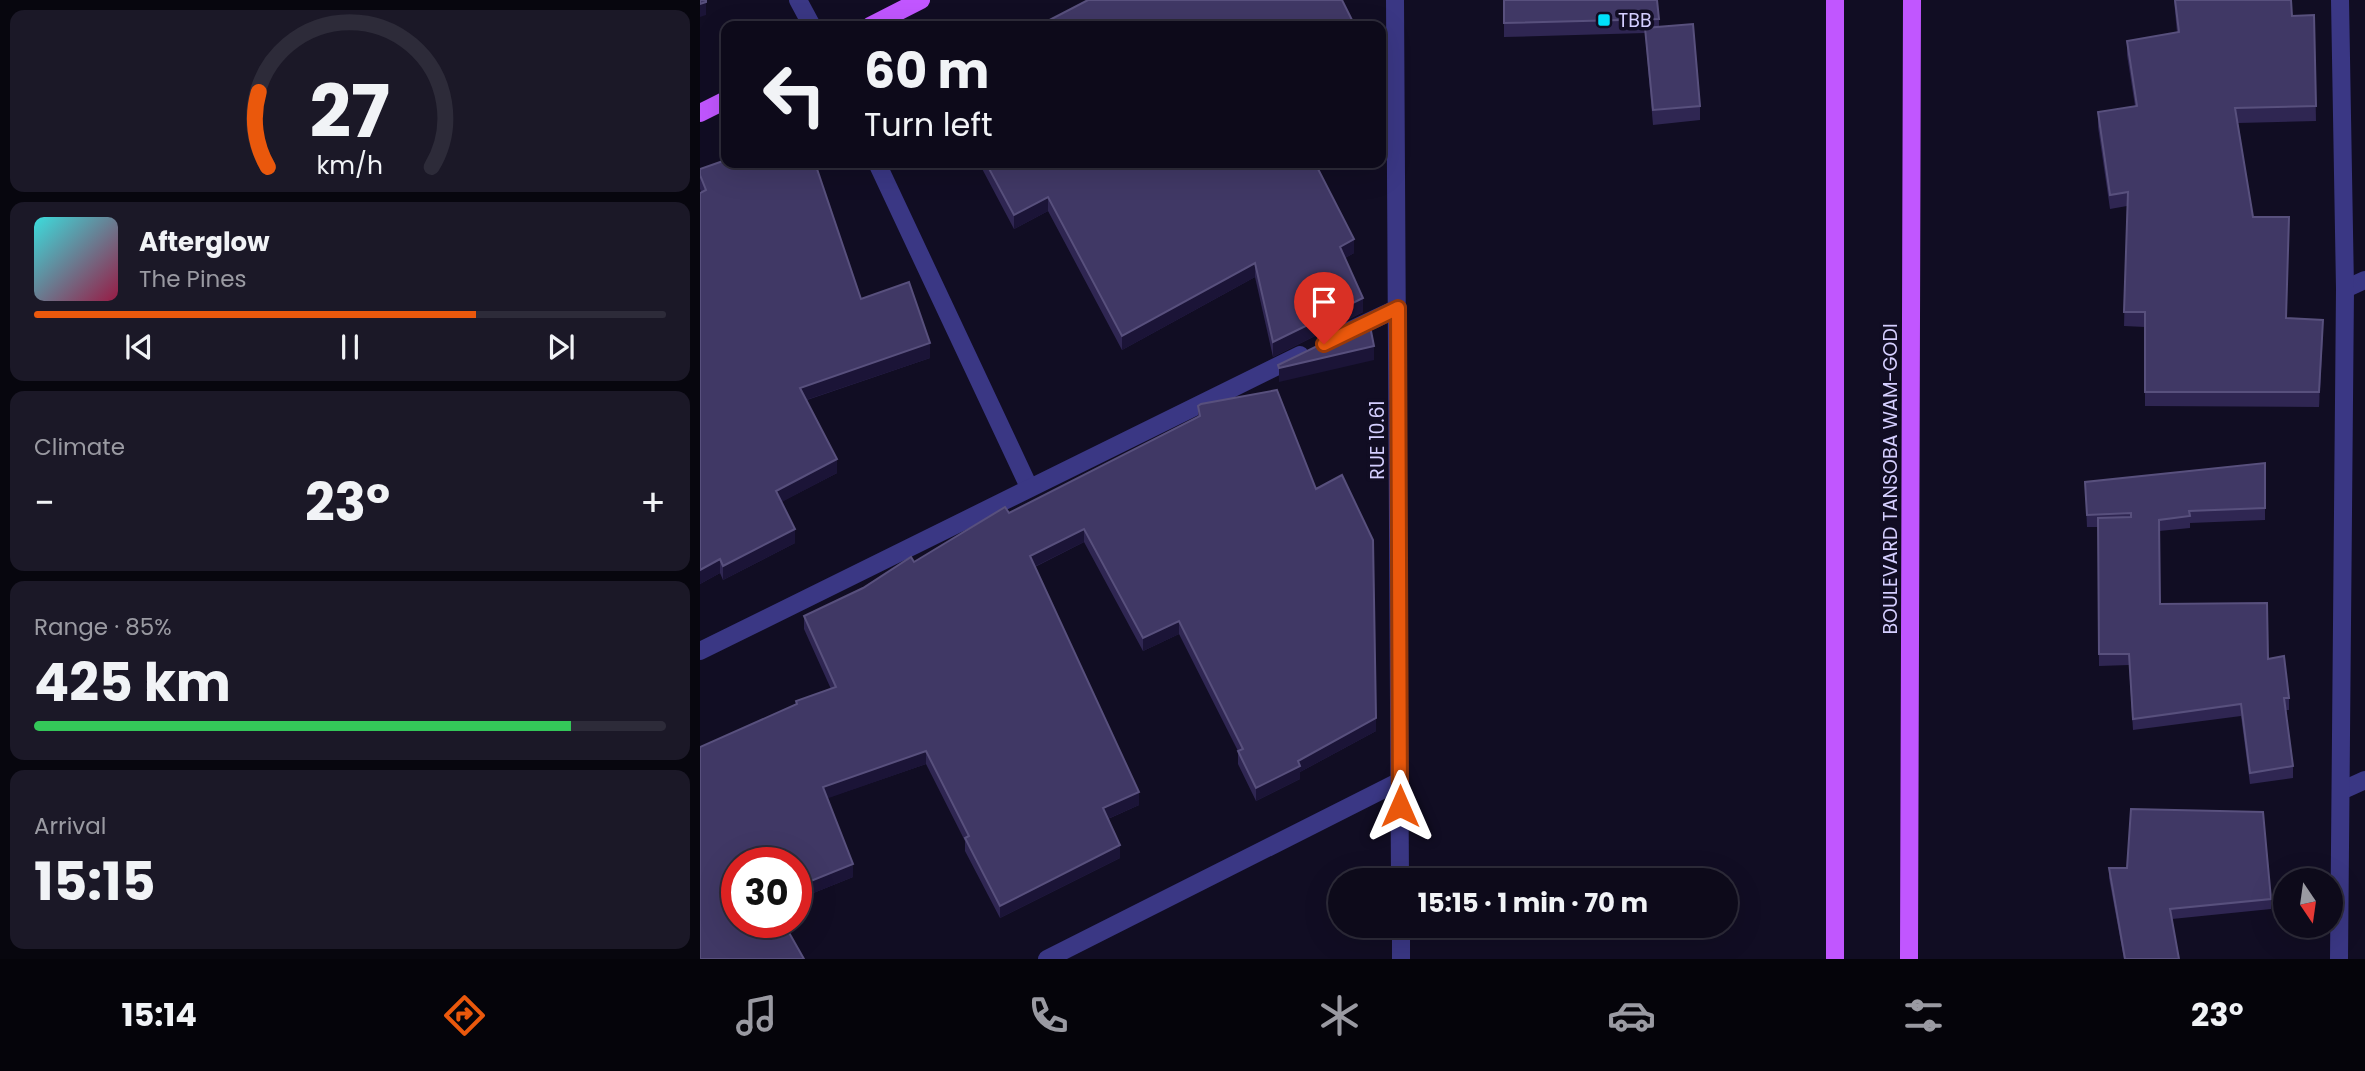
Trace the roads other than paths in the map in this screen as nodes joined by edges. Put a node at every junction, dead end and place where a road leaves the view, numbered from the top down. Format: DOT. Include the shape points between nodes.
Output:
graph roads {
  1 [pos="798,0"];
  2 [pos="921,0"];
  3 [pos="1395,0"];
  4 [pos="1835,0"];
  5 [pos="1912,0"];
  6 [pos="2340,0"];
  7 [pos="809,21"];
  8 [pos="880,21"];
  9 [pos="721,103"];
  10 [pos="700,114"];
  11 [pos="879,168"];
  12 [pos="2365,280"];
  13 [pos="2346,289"];
  14 [pos="1398,308"];
  15 [pos="1336,337"];
  16 [pos="1312,349"];
  17 [pos="1029,487"];
  18 [pos="700,651"];
  19 [pos="2365,780"];
  20 [pos="1400,781"];
  21 [pos="2343,790"];
  22 [pos="1401,868"];
  23 [pos="1401,938"];
  24 [pos="1047,959"];
  25 [pos="1401,959"];
  26 [pos="1835,959"];
  27 [pos="1909,959"];
  28 [pos="2339,959"];
  1 -- 7 [label="street"];
  2 -- 8 [label="main road"];
  3 -- 14 [label="street, RUE 10.61"];
  4 -- 26 [label="main road"];
  5 -- 27 [label="main road, BOULEVARD TANSOBA WAM-GODI"];
  6 -- 13 [label="street"];
  9 -- 10 [label="main road"];
  11 -- 17 [label="street"];
  12 -- 13 [label="street"];
  13 -- 21 [label="street"];
  14 -- 15 [label="street"];
  14 -- 20 [label="street, RUE 10.61"];
  16 -- 17 [label="street"];
  17 -- 18 [label="street"];
  19 -- 21 [label="street"];
  20 -- 22 [label="street, RUE 10.61"];
  20 -- 24 [label="street"];
  21 -- 28 [label="street"];
  23 -- 25 [label="street"];
}
